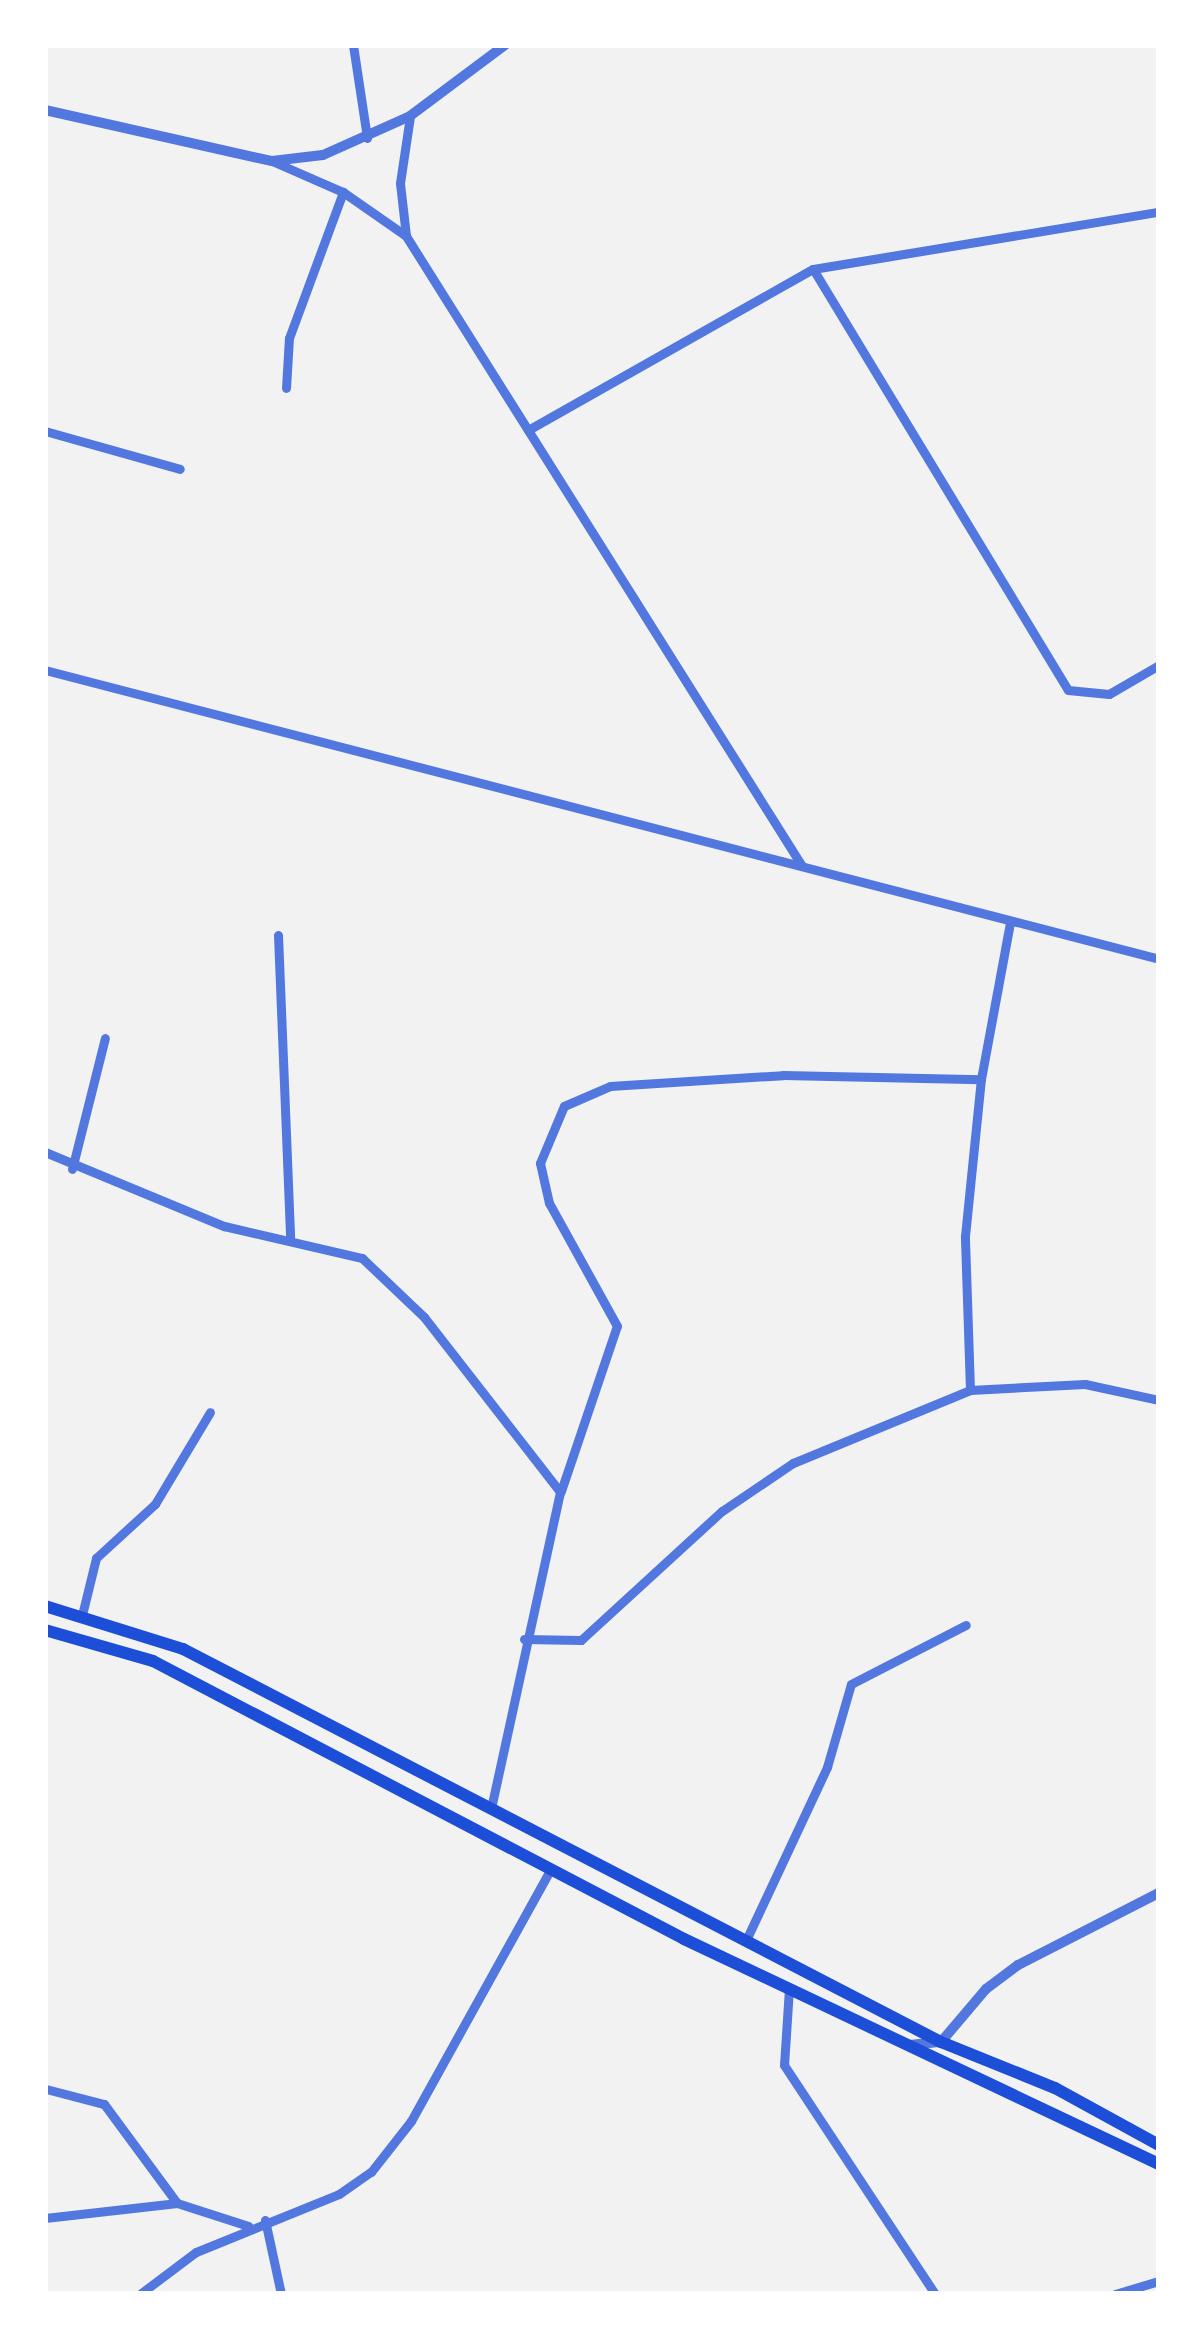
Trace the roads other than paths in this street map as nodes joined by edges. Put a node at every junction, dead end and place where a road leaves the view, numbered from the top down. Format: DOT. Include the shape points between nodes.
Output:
graph roads {
  1 [pos="353,45"];
  2 [pos="505,45"];
  3 [pos="45,110"];
  4 [pos="410,116"];
  5 [pos="368,138"];
  6 [pos="272,161"];
  7 [pos="343,191"];
  8 [pos="1159,212"];
  9 [pos="406,236"];
  10 [pos="813,268"];
  11 [pos="286,388"];
  12 [pos="528,430"];
  13 [pos="45,431"];
  14 [pos="180,469"];
  15 [pos="1159,665"];
  16 [pos="45,670"];
  17 [pos="802,866"];
  18 [pos="1010,922"];
  19 [pos="278,935"];
  20 [pos="1159,959"];
  21 [pos="105,1038"];
  22 [pos="981,1079"];
  23 [pos="45,1152"];
  24 [pos="72,1169"];
  25 [pos="290,1237"];
  26 [pos="970,1390"];
  27 [pos="1159,1400"];
  28 [pos="210,1412"];
  29 [pos="560,1492"];
  30 [pos="45,1606"];
  31 [pos="82,1615"];
  32 [pos="966,1625"];
  33 [pos="45,1630"];
  34 [pos="524,1639"];
  35 [pos="491,1809"];
  36 [pos="550,1870"];
  37 [pos="1159,1893"];
  38 [pos="747,1938"];
  39 [pos="789,1988"];
  40 [pos="940,2042"];
  41 [pos="910,2045"];
  42 [pos="46,2089"];
  43 [pos="1159,2145"];
  44 [pos="1159,2164"];
  45 [pos="177,2203"];
  46 [pos="45,2218"];
  47 [pos="265,2220"];
  48 [pos="248,2226"];
  49 [pos="1159,2281"];
  50 [pos="140,2294"];
  51 [pos="281,2294"];
  52 [pos="935,2294"];
  53 [pos="1115,2294"];
  1 -- 5 [label="street"];
  2 -- 4 [label="street"];
  3 -- 6 [label="street"];
  4 -- 5 [label="street"];
  4 -- 9 [label="street" via="400,182"];
  5 -- 6 [label="street" via="323,155"];
  6 -- 7 [label="street"];
  7 -- 9 [label="street"];
  7 -- 11 [label="street" via="289,338"];
  8 -- 10 [label="street"];
  9 -- 12 [label="street"];
  10 -- 12 [label="street"];
  10 -- 15 [label="street" via="1068,690 1109,694"];
  12 -- 17 [label="street"];
  13 -- 14 [label="street"];
  16 -- 17 [label="street"];
  17 -- 18 [label="street"];
  18 -- 20 [label="street"];
  18 -- 22 [label="street"];
  19 -- 25 [label="street"];
  21 -- 24 [label="street"];
  22 -- 26 [label="street" via="965,1236"];
  22 -- 29 [label="street" via="783,1075 610,1086 564,1106 540,1163 549,1203 617,1327"];
  23 -- 24 [label="street"];
  24 -- 25 [label="street" via="224,1226"];
  25 -- 29 [label="street" via="362,1258 394,1283"];
  26 -- 27 [label="street" via="1085,1384"];
  26 -- 34 [label="street" via="793,1463 722,1511 581,1640"];
  28 -- 31 [label="street" via="154,1504 96,1558"];
  29 -- 34 [label="street"];
  30 -- 31 [label="main road"];
  31 -- 35 [label="main road" via="183,1649"];
  32 -- 38 [label="street" via="851,1684 827,1767"];
  33 -- 36 [label="main road" via="153,1661"];
  34 -- 35 [label="street"];
  35 -- 38 [label="main road"];
  36 -- 39 [label="main road"];
  36 -- 47 [label="street" via="394,2148 339,2194"];
  37 -- 40 [label="street" via="1018,1965"];
  38 -- 40 [label="main road"];
  39 -- 41 [label="main road"];
  39 -- 52 [label="street" via="784,2065"];
  40 -- 41 [label="street"];
  40 -- 43 [label="main road" via="1055,2088"];
  41 -- 44 [label="main road"];
  42 -- 45 [label="street" via="104,2104"];
  45 -- 46 [label="street"];
  45 -- 48 [label="street"];
  47 -- 48 [label="street"];
  47 -- 51 [label="street"];
  48 -- 50 [label="street" via="178,2262"];
  49 -- 53 [label="street"];
}
